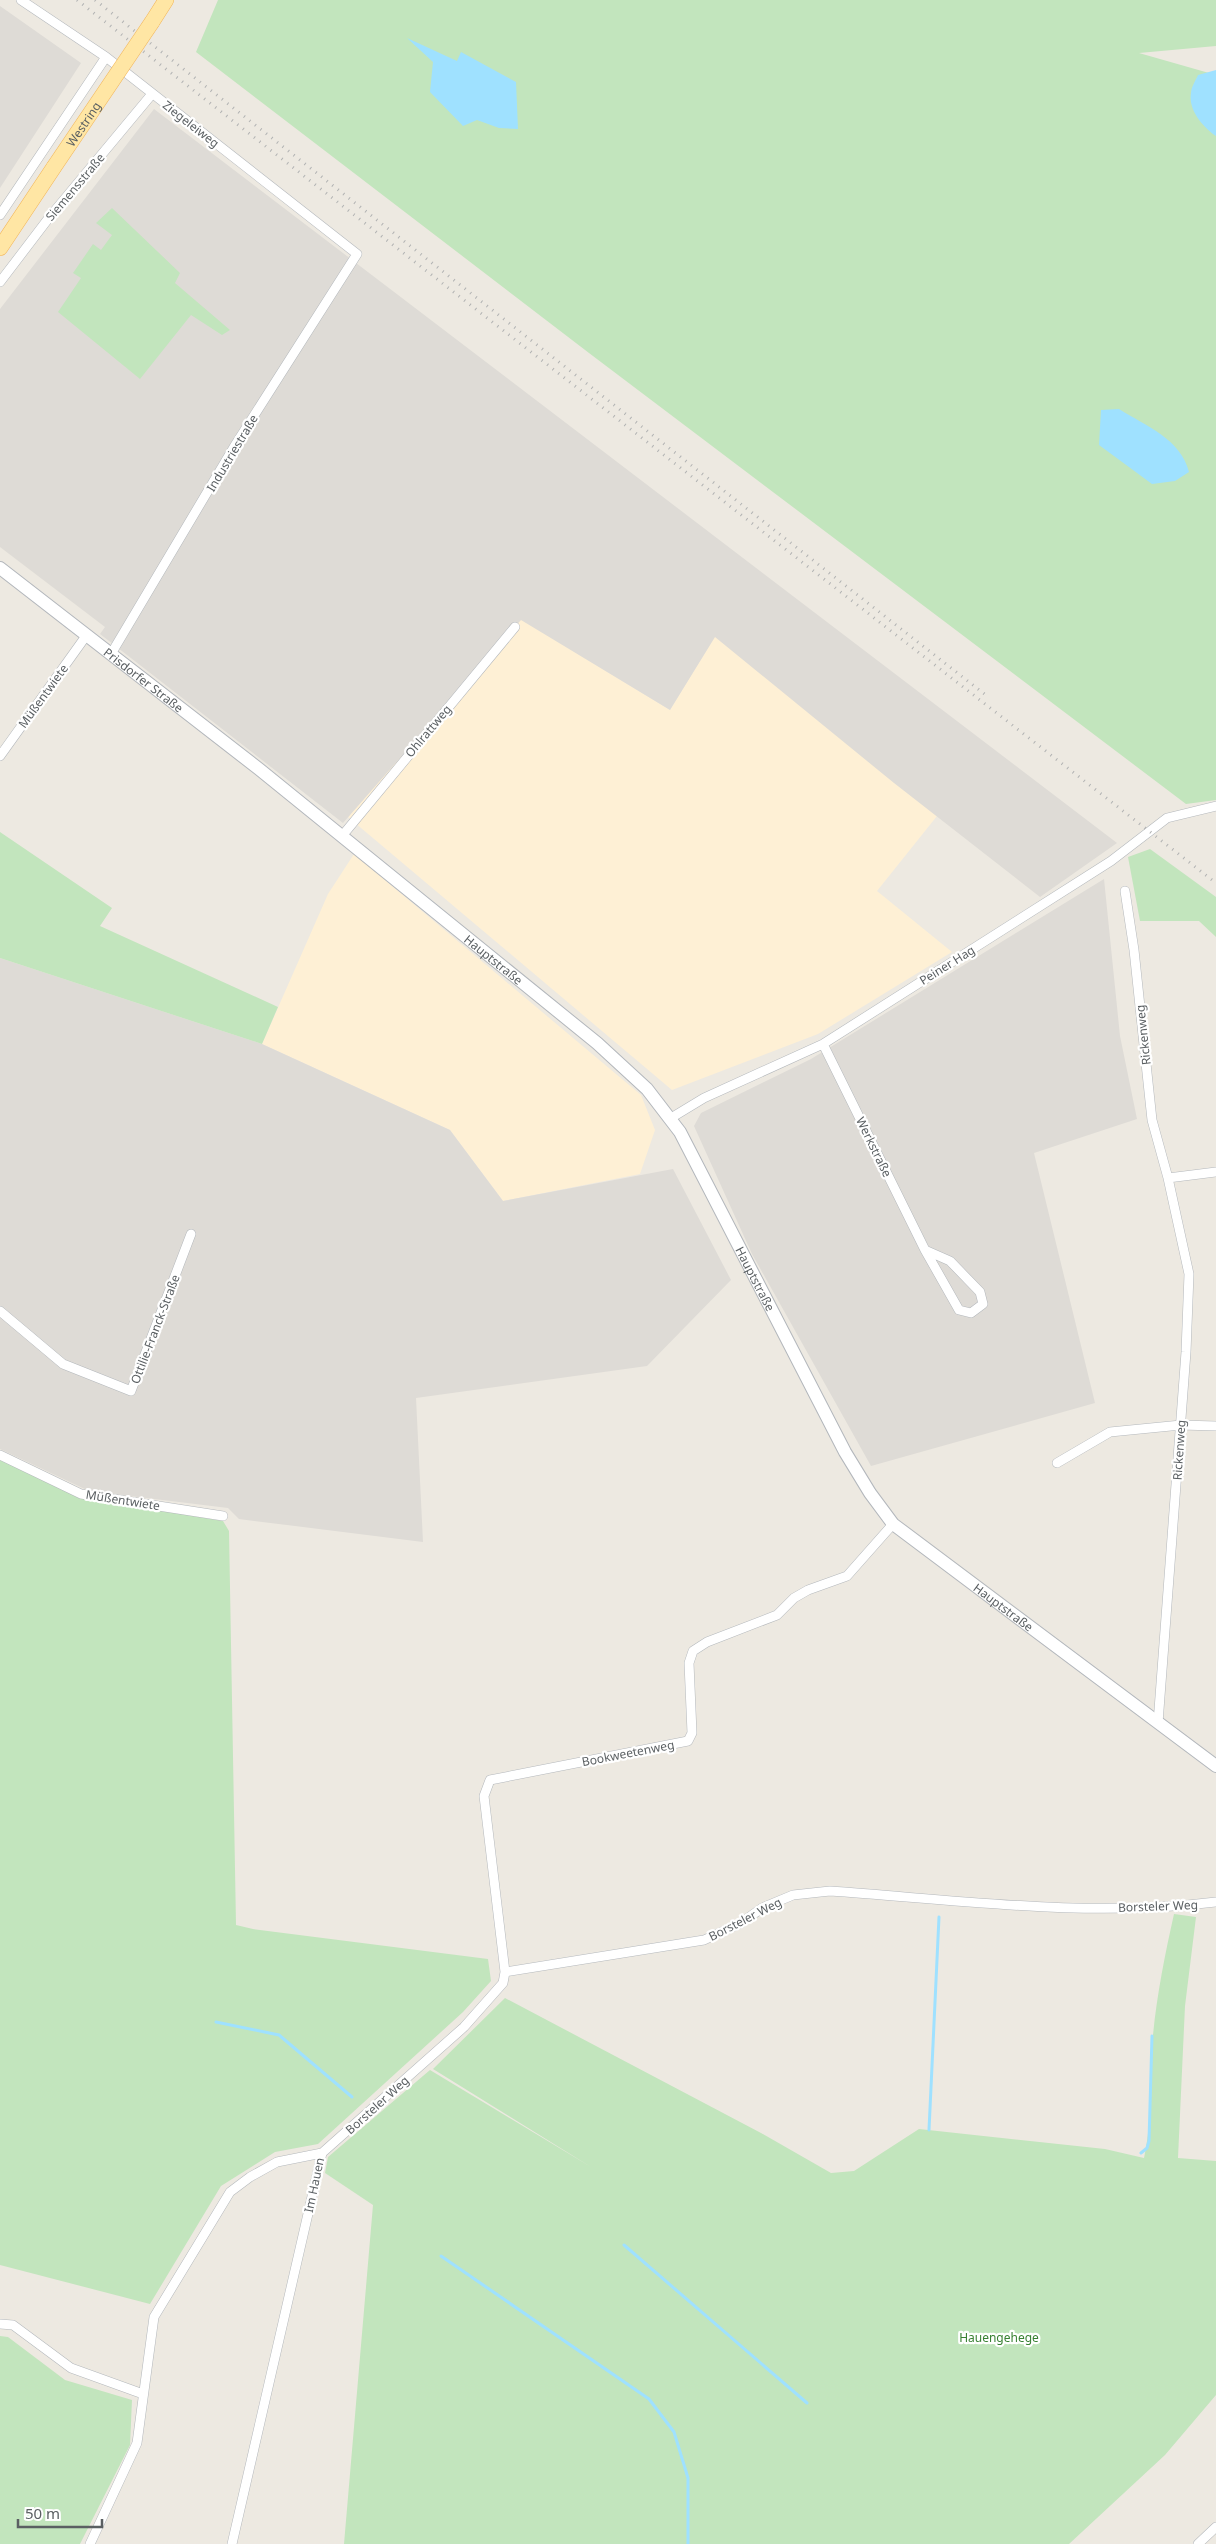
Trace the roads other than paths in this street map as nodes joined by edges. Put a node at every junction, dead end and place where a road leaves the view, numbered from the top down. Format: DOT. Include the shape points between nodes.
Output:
graph roads {
  1 [pos="21,0"];
  2 [pos="166,0"];
  3 [pos="106,57"];
  4 [pos="152,94"];
  5 [pos="0,215"];
  6 [pos="0,248"];
  7 [pos="357,254"];
  8 [pos="0,282"];
  9 [pos="0,568"];
  10 [pos="515,627"];
  11 [pos="86,636"];
  12 [pos="111,654"];
  13 [pos="0,756"];
  14 [pos="288,792"];
  15 [pos="1216,806"];
  16 [pos="342,836"];
  17 [pos="1125,891"];
  18 [pos="822,1044"];
  19 [pos="671,1118"];
  20 [pos="1216,1172"];
  21 [pos="1168,1178"];
  22 [pos="191,1234"];
  23 [pos="925,1250"];
  24 [pos="0,1311"];
  25 [pos="1181,1425"];
  26 [pos="1216,1426"];
  27 [pos="0,1455"];
  28 [pos="1057,1463"];
  29 [pos="223,1516"];
  30 [pos="893,1524"];
  31 [pos="1158,1723"];
  32 [pos="1216,1766"];
  33 [pos="1216,1902"];
  34 [pos="505,1972"];
  35 [pos="322,2153"];
  36 [pos="0,2324"];
  37 [pos="143,2394"];
  38 [pos="1216,2527"];
  39 [pos="90,2544"];
  40 [pos="232,2544"];
  41 [pos="1198,2544"];
  1 -- 3 [label="street, Ziegeleiweg"];
  2 -- 6 [label="main road, Westring, bridge"];
  3 -- 4 [label="street, Ziegeleiweg"];
  3 -- 5 [label="street"];
  4 -- 7 [label="street, Ziegeleiweg"];
  4 -- 8 [label="street, Siemensstraße"];
  7 -- 12 [label="street, Industriestraße" via="234,447"];
  9 -- 11 [label="main road, Prisdorfer Straße"];
  10 -- 16 [label="street, Ohlrattweg"];
  11 -- 12 [label="main road, Prisdorfer Straße"];
  11 -- 13 [label="street, Müßentwiete"];
  12 -- 14 [label="main road, Prisdorfer Straße"];
  14 -- 16 [label="main road, Hauptstraße"];
  15 -- 18 [label="street, Peiner Hag" via="1167,818 1111,861"];
  16 -- 19 [label="main road, Hauptstraße" via="597,1042 647,1089"];
  17 -- 21 [label="street, Rickenweg" via="1152,1120"];
  18 -- 19 [label="street, Peiner Hag" via="704,1098"];
  18 -- 23 [label="street, Werkstraße"];
  19 -- 30 [label="main road, Hauptstraße" via="845,1452"];
  20 -- 21 [label="street"];
  21 -- 25 [label="street, Rickenweg" via="1189,1274"];
  22 -- 24 [label="street, Ottilie-Franck-Straße" via="130,1391 63,1364"];
  23 -- 23 [label="street, Werkstraße" via="960,1310 971,1313 983,1304 980,1292 950,1261"];
  25 -- 26 [label="street"];
  25 -- 28 [label="street" via="1110,1432"];
  25 -- 31 [label="street, Rickenweg"];
  27 -- 29 [label="street, Müßentwiete" via="81,1494"];
  30 -- 31 [label="main road, Hauptstraße"];
  30 -- 34 [label="street, Bookweetenweg" via="847,1576 808,1590 794,1598 777,1615 707,1642 694,1651 689,1663 692,1733 688,1741 490,1780 484,1796"];
  31 -- 32 [label="main road, Hauptstraße"];
  33 -- 34 [label="street, Borsteler Weg" via="1068,1908 830,1890 793,1895 704,1940"];
  34 -- 35 [label="street, Borsteler Weg" via="503,1983 464,2027"];
  35 -- 37 [label="street, Im Hauen" via="277,2162 230,2192 154,2317"];
  35 -- 40 [label="street, Im Hauen"];
  36 -- 37 [label="street" via="13,2325 71,2368"];
  37 -- 39 [label="street, Im Hauen" via="137,2443"];
  38 -- 41 [label="street"];
}
